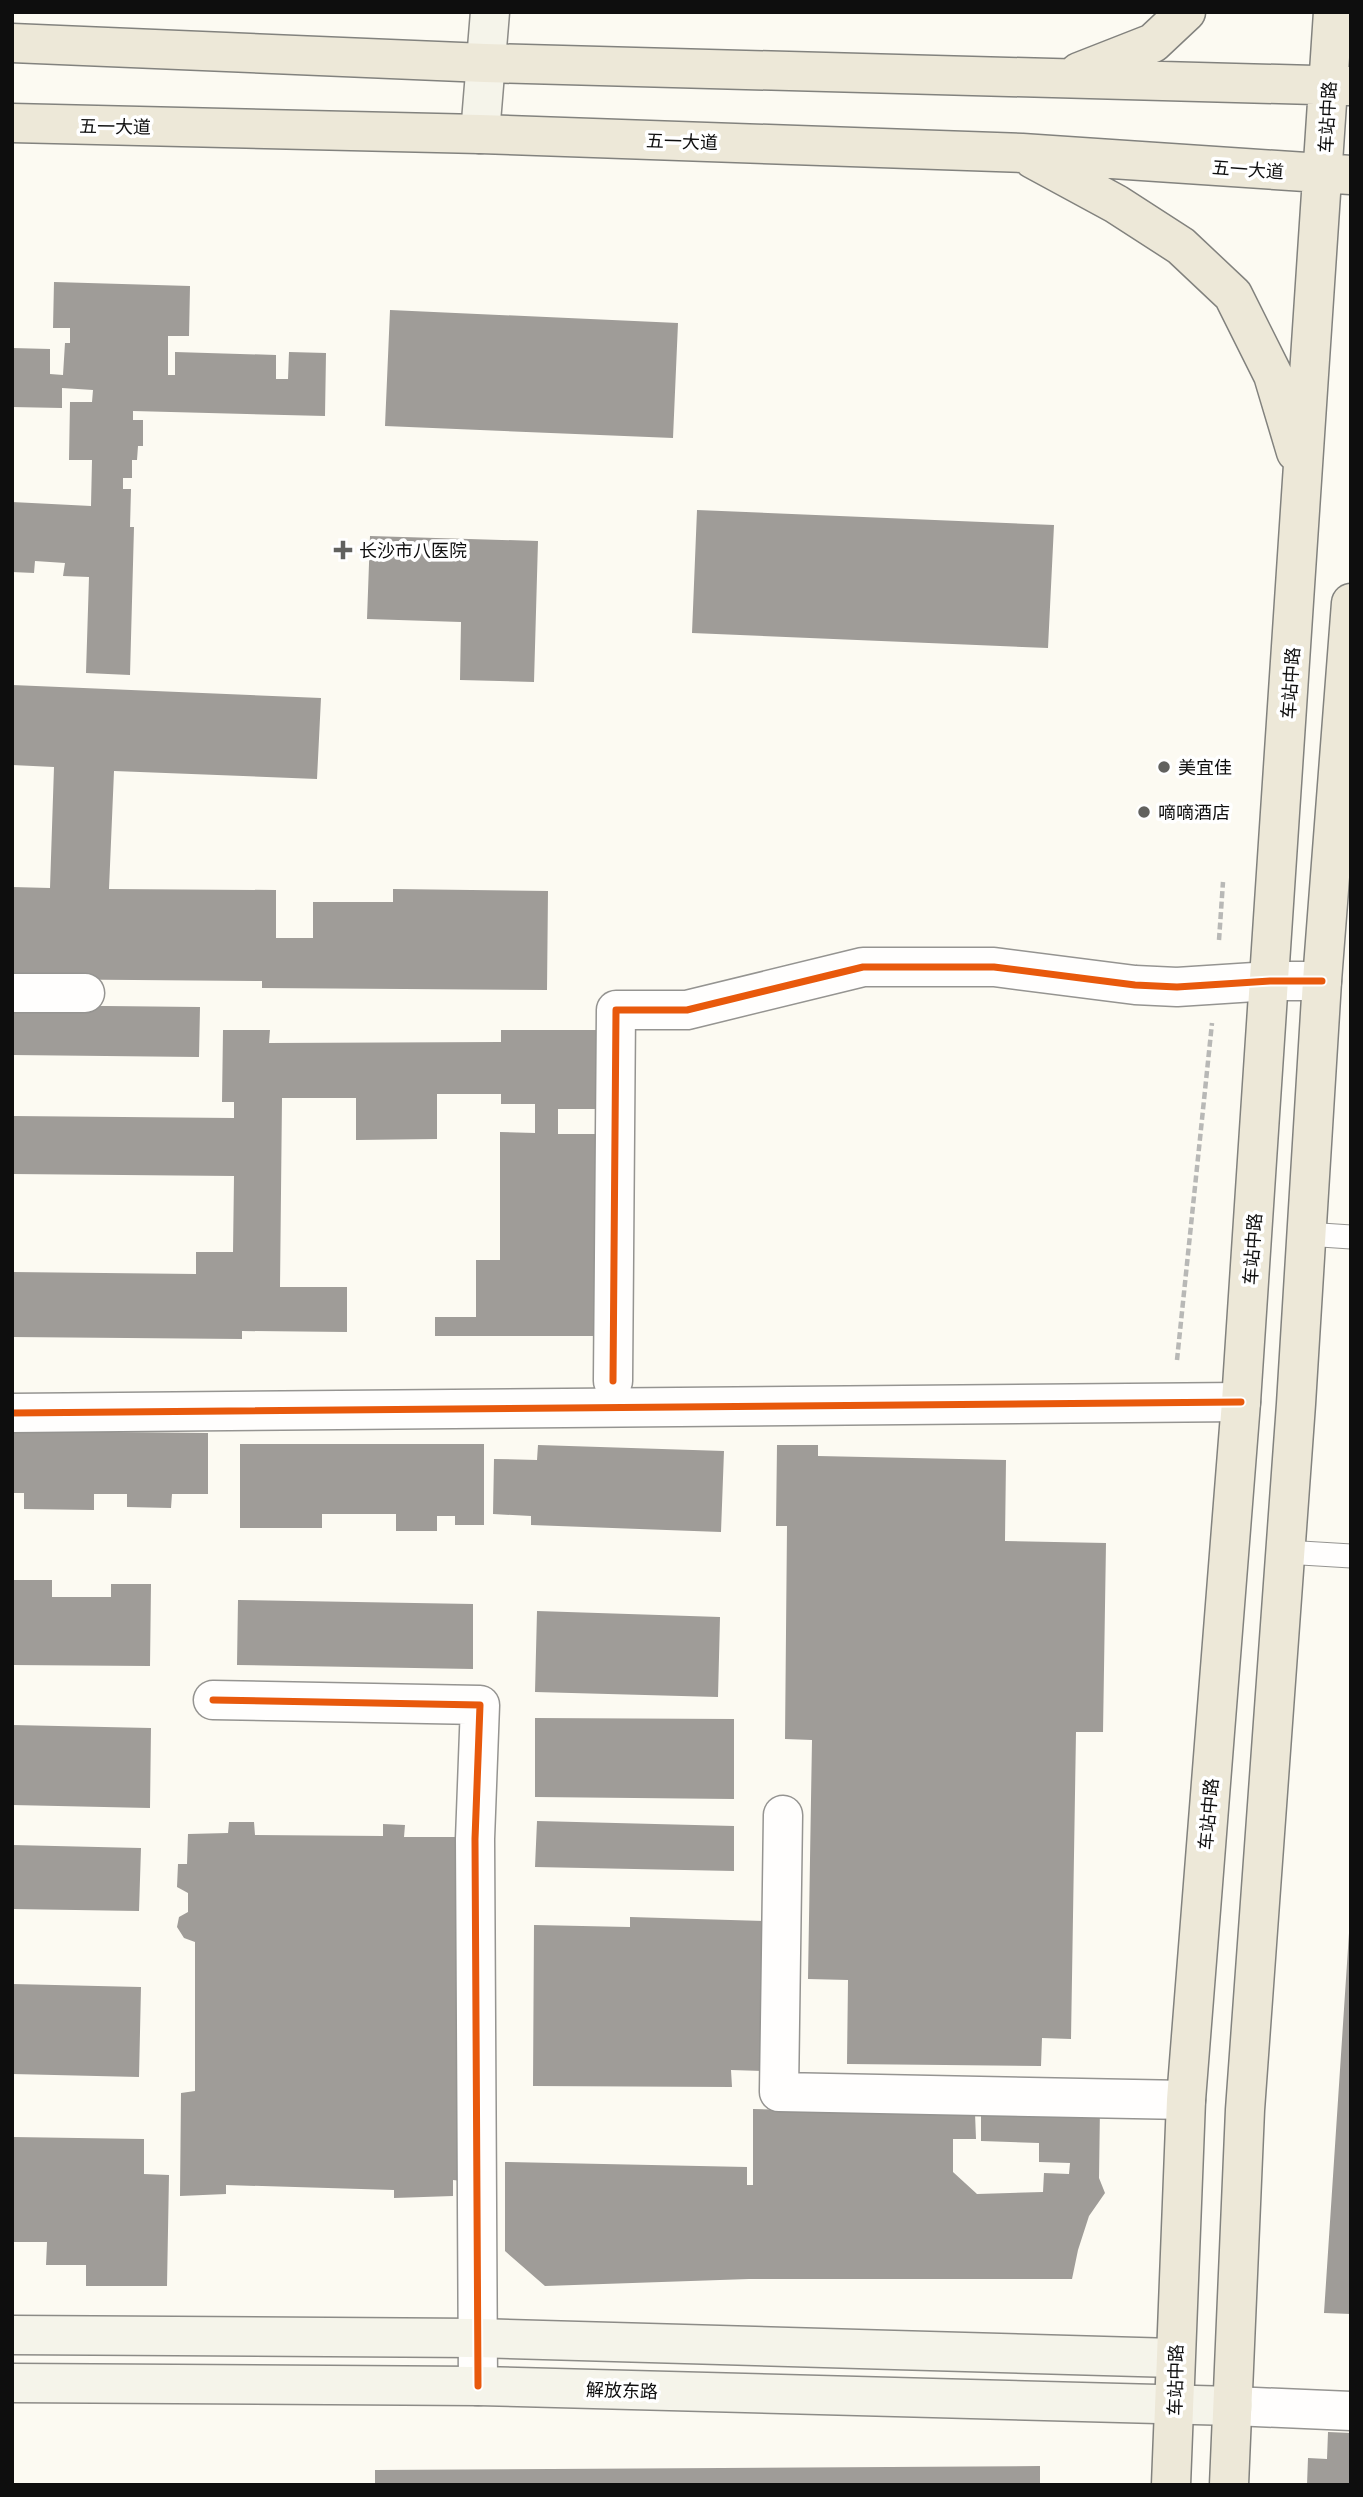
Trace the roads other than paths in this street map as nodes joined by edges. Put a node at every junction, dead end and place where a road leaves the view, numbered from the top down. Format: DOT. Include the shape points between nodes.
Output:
graph roads {
  1 [pos="490,12"];
  2 [pos="1186,12"];
  3 [pos="1333,12"];
  4 [pos="12,43"];
  5 [pos="485,63"];
  6 [pos="1064,78"];
  7 [pos="1340,86"];
  8 [pos="12,123"];
  9 [pos="480,134"];
  10 [pos="1022,153"];
  11 [pos="1337,175"];
  12 [pos="1303,476"];
  13 [pos="1351,603"];
  14 [pos="1270,981"];
  15 [pos="1321,982"];
  16 [pos="12,993"];
  17 [pos="85,993"];
  18 [pos="1306,1234"];
  19 [pos="1351,1237"];
  20 [pos="613,1381"];
  21 [pos="1241,1402"];
  22 [pos="12,1413"];
  23 [pos="1285,1552"];
  24 [pos="1351,1556"];
  25 [pos="213,1700"];
  26 [pos="783,1815"];
  27 [pos="1186,2100"];
  28 [pos="12,2335"];
  29 [pos="477,2338"];
  30 [pos="1174,2358"];
  31 [pos="12,2383"];
  32 [pos="478,2386"];
  33 [pos="1174,2405"];
  34 [pos="1233,2406"];
  35 [pos="1351,2411"];
  36 [pos="1171,2485"];
  37 [pos="1229,2485"];
  1 -- 5 [label="main road"];
  2 -- 6 [label="main road" via="1153,43"];
  3 -- 7 [label="main road, 车站中路"];
  4 -- 5 [label="main road"];
  5 -- 6 [label="main road"];
  5 -- 9 [label="main road"];
  6 -- 7 [label="main road"];
  7 -- 11 [label="main road, 车站中路"];
  8 -- 9 [label="main road, 五一大道"];
  9 -- 10 [label="main road, 五一大道"];
  10 -- 11 [label="main road, 五一大道"];
  10 -- 12 [label="main road" via="1181,246 1233,295 1273,375"];
  11 -- 12 [label="main road, 车站中路"];
  12 -- 14 [label="main road, 车站中路"];
  13 -- 15 [label="main road"];
  14 -- 15 [label="street"];
  14 -- 20 [label="street" via="1177,987 994,967 863,967 687,1010 616,1010"];
  14 -- 21 [label="main road, 车站中路"];
  15 -- 18 [label="main road"];
  16 -- 17 [label="street"];
  18 -- 19 [label="lane"];
  18 -- 23 [label="main road"];
  21 -- 22 [label="street"];
  21 -- 27 [label="main road, 车站中路"];
  23 -- 24 [label="lane"];
  23 -- 34 [label="main road" via="1245,2110"];
  25 -- 29 [label="street" via="480,1705 475,1839"];
  26 -- 27 [label="street" via="779,2092"];
  27 -- 30 [label="main road, 车站中路"];
  28 -- 29 [label="main road"];
  29 -- 30 [label="main road"];
  29 -- 32 [label="street"];
  30 -- 33 [label="main road, 车站中路"];
  31 -- 32 [label="main road, 解放东路"];
  32 -- 33 [label="main road, 解放东路"];
  33 -- 34 [label="main road, 解放东路"];
  33 -- 36 [label="main road, 车站中路"];
  34 -- 35 [label="street"];
  34 -- 37 [label="main road"];
}
